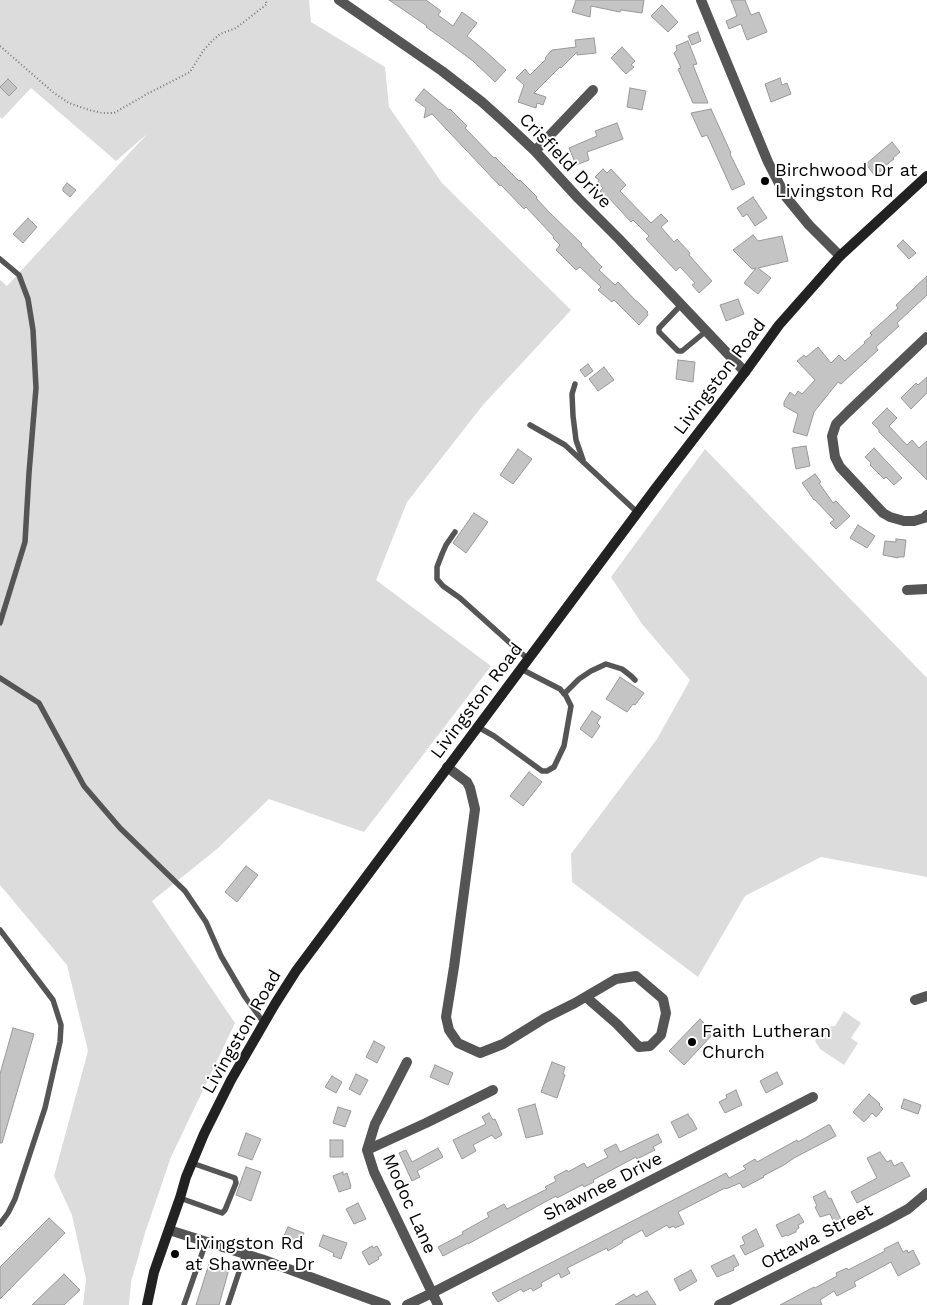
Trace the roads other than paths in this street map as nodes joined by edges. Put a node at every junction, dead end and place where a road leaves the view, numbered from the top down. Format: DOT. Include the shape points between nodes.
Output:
graph roads {
  1 [pos="339,0"];
  2 [pos="701,0"];
  3 [pos="593,90"];
  4 [pos="535,151"];
  5 [pos="927,176"];
  6 [pos="840,256"];
  7 [pos="0,259"];
  8 [pos="681,306"];
  9 [pos="706,332"];
  10 [pos="927,337"];
  11 [pos="744,372"];
  12 [pos="575,384"];
  13 [pos="530,425"];
  14 [pos="583,462"];
  15 [pos="638,513"];
  16 [pos="927,514"];
  17 [pos="455,532"];
  18 [pos="927,589"];
  19 [pos="907,590"];
  20 [pos="0,623"];
  21 [pos="529,660"];
  22 [pos="522,669"];
  23 [pos="0,678"];
  24 [pos="635,680"];
  25 [pos="564,694"];
  26 [pos="478,727"];
  27 [pos="448,767"];
  28 [pos="0,930"];
  29 [pos="927,996"];
  30 [pos="586,997"];
  31 [pos="915,1000"];
  32 [pos="264,1023"];
  33 [pos="407,1062"];
  34 [pos="493,1090"];
  35 [pos="813,1097"];
  36 [pos="368,1150"];
  37 [pos="192,1163"];
  38 [pos="927,1193"];
  39 [pos="180,1198"];
  40 [pos="0,1224"];
  41 [pos="169,1230"];
  42 [pos="206,1242"];
  43 [pos="245,1254"];
  44 [pos="432,1293"];
  45 [pos="147,1305"];
  46 [pos="184,1305"];
  47 [pos="228,1305"];
  48 [pos="386,1305"];
  49 [pos="407,1305"];
  50 [pos="438,1305"];
  51 [pos="719,1305"];
  1 -- 4 [label="street, Crisfield Drive" via="442,70"];
  2 -- 6 [label="street" via="768,162 786,197"];
  3 -- 4 [label="street"];
  4 -- 8 [label="street, Crisfield Drive"];
  5 -- 6 [label="main road, Livingston Road"];
  6 -- 11 [label="main road, Livingston Road" via="779,325"];
  7 -- 20 [label="lane" via="19,275 28,299 36,388 25,542"];
  8 -- 9 [label="street, Crisfield Drive"];
  8 -- 9 [label="lane" via="659,328 659,332 678,351 682,351"];
  9 -- 11 [label="street, Crisfield Drive"];
  10 -- 16 [label="street" via="836,424 832,436 840,468 883,513 904,521 924,518"];
  11 -- 15 [label="main road, Livingston Road"];
  12 -- 14 [label="lane" via="572,416"];
  13 -- 14 [label="lane" via="565,446"];
  14 -- 15 [label="lane"];
  15 -- 21 [label="main road, Livingston Road"];
  17 -- 21 [label="lane" via="437,567 437,579"];
  18 -- 19 [label="street"];
  21 -- 22 [label="main road, Livingston Road"];
  22 -- 25 [label="lane"];
  22 -- 26 [label="main road, Livingston Road"];
  23 -- 32 [label="lane" via="39,703 84,786 120,828 185,891"];
  24 -- 25 [label="lane" via="622,669 606,664 590,671"];
  25 -- 26 [label="lane" via="571,706 564,746 554,767 547,771 542,772"];
  26 -- 27 [label="main road, Livingston Road"];
  27 -- 30 [label="street" via="467,782 476,809 446,1017 449,1030 458,1043 480,1053 504,1044"];
  27 -- 32 [label="main road, Livingston Road" via="296,971"];
  28 -- 40 [label="lane" via="53,1000 61,1024 45,1108 15,1199"];
  29 -- 31 [label="street"];
  30 -- 30 [label="street" via="616,979 636,976 662,999 666,1013 661,1035 650,1046 639,1047"];
  32 -- 37 [label="main road, Livingston Road" via="231,1080"];
  33 -- 36 [label="street, Modoc Lane" via="375,1124"];
  34 -- 36 [label="street"];
  35 -- 44 [label="street, Shawnee Drive"];
  36 -- 44 [label="street, Modoc Lane" via="374,1172"];
  37 -- 39 [label="main road, Livingston Road"];
  37 -- 39 [label="lane" via="235,1178 236,1183 222,1213"];
  38 -- 51 [label="street, Ottawa Street" via="908,1209 884,1222"];
  39 -- 41 [label="main road, Livingston Road"];
  41 -- 42 [label="street"];
  41 -- 45 [label="main road, Livingston Road" via="154,1272"];
  42 -- 43 [label="street"];
  42 -- 46 [label="lane"];
  43 -- 47 [label="lane"];
  43 -- 48 [label="street"];
  44 -- 49 [label="street, Shawnee Drive"];
  44 -- 50 [label="street, Modoc Lane"];
}
